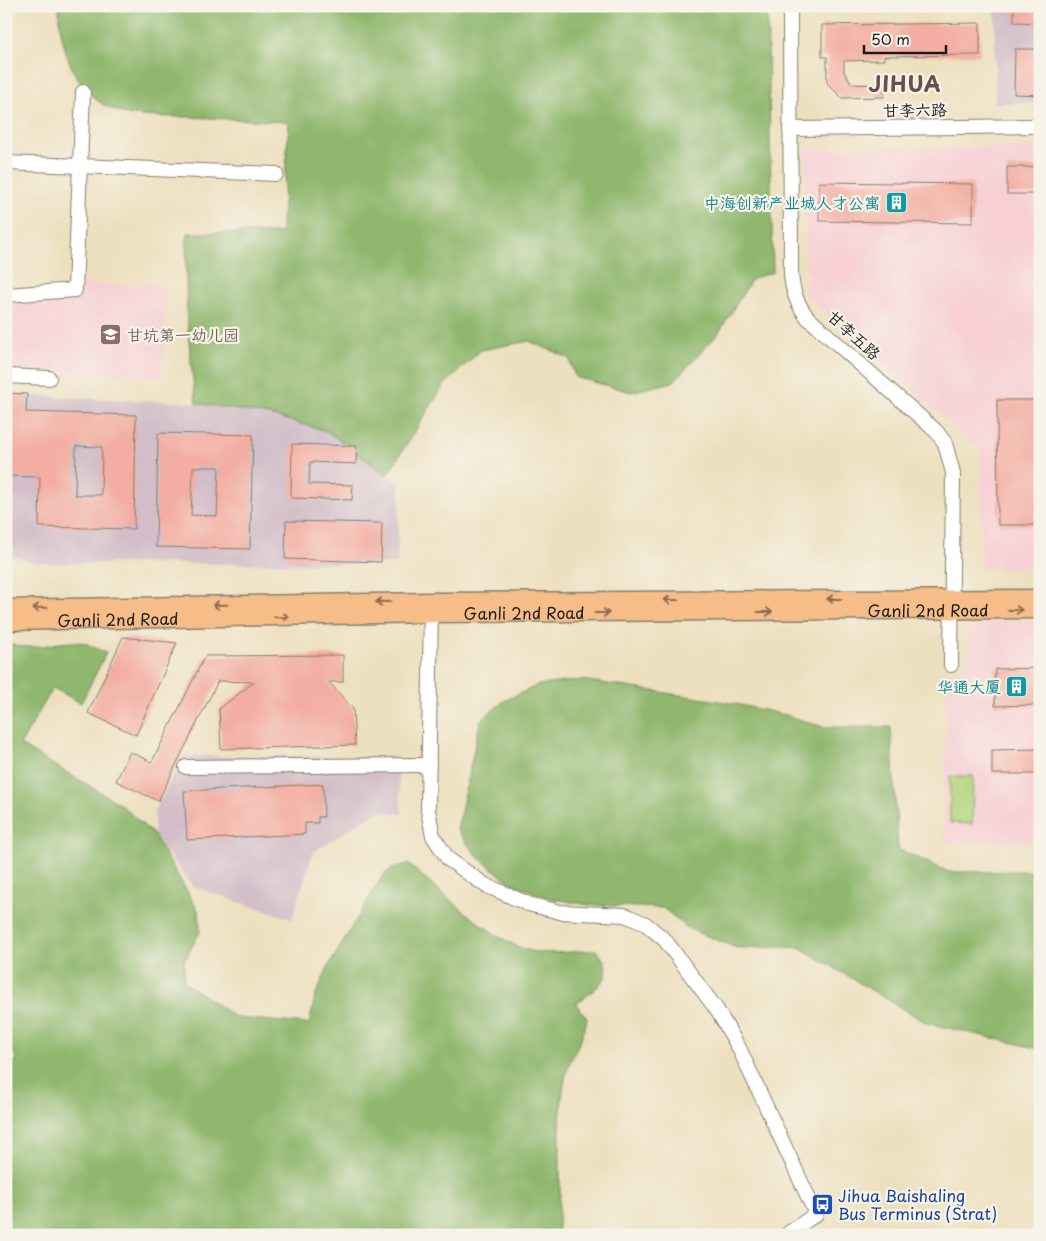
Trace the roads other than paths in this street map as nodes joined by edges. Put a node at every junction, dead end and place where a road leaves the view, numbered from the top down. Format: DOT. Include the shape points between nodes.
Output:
graph roads {
  1 [pos="790,6"];
  2 [pos="83,92"];
  3 [pos="1040,126"];
  4 [pos="790,129"];
  5 [pos="6,163"];
  6 [pos="80,166"];
  7 [pos="276,174"];
  8 [pos="6,294"];
  9 [pos="6,376"];
  10 [pos="49,378"];
  11 [pos="1040,598"];
  12 [pos="952,605"];
  13 [pos="431,607"];
  14 [pos="6,608"];
  15 [pos="1040,610"];
  16 [pos="6,622"];
  17 [pos="951,664"];
  18 [pos="429,765"];
  19 [pos="186,767"];
  20 [pos="786,1235"];
  1 -- 4 [label="street, 甘李五路"];
  2 -- 6 [label="street"];
  3 -- 4 [label="street, 甘李六路"];
  4 -- 12 [label="street, 甘李五路" via="791,275 794,293 808,318 936,431 945,443 953,473"];
  5 -- 6 [label="street"];
  6 -- 7 [label="street"];
  6 -- 8 [label="street" via="75,290"];
  9 -- 10 [label="street"];
  11 -- 12 [label="main road, Ganli 2nd Road"];
  12 -- 13 [label="main road, Ganli 2nd Road"];
  12 -- 15 [label="main road, Ganli 2nd Road, one-way"];
  12 -- 17 [label="street, 甘李五路"];
  13 -- 14 [label="main road, Ganli 2nd Road, one-way"];
  16 -- 13 [label="main road, Ganli 2nd Road, one-way"];
  13 -- 18 [label="street"];
  18 -- 19 [label="street"];
  18 -- 20 [label="street" via="428,810 433,836 448,859 485,885 528,904 560,912 625,916 646,924 665,940 717,1010 739,1048 816,1214"];
}
